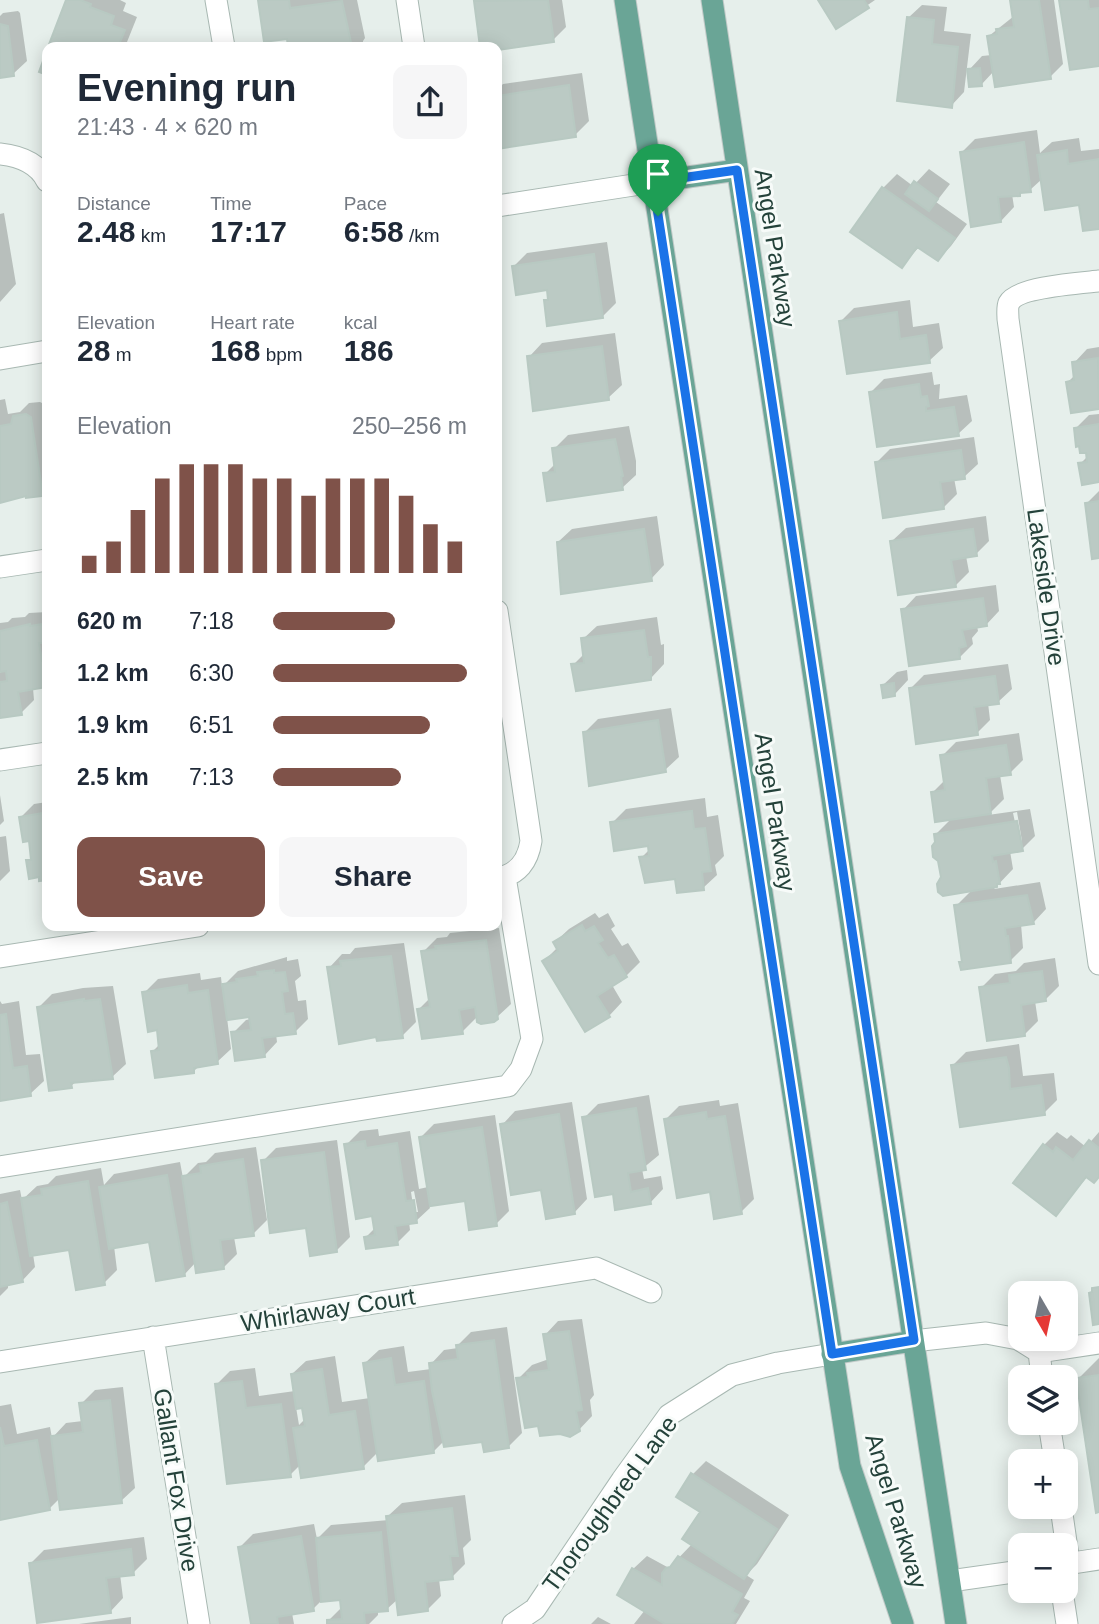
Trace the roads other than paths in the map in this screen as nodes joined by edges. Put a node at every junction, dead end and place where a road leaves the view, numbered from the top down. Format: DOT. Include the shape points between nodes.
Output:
graph roads {
  1 [pos="216,0"];
  2 [pos="407,0"];
  3 [pos="625,0"];
  4 [pos="712,0"];
  5 [pos="223,42"];
  6 [pos="413,42"];
  7 [pos="0,154"];
  8 [pos="737,170"];
  9 [pos="42,175"];
  10 [pos="653,182"];
  11 [pos="502,205"];
  12 [pos="1099,281"];
  13 [pos="42,352"];
  14 [pos="0,359"];
  15 [pos="42,561"];
  16 [pos="0,567"];
  17 [pos="502,683"];
  18 [pos="42,754"];
  19 [pos="0,760"];
  20 [pos="502,878"];
  21 [pos="502,883"];
  22 [pos="166,931"];
  23 [pos="0,957"];
  24 [pos="1099,964"];
  25 [pos="0,1167"];
  26 [pos="651,1292"];
  27 [pos="153,1337"];
  28 [pos="914,1340"];
  29 [pos="1099,1343"];
  30 [pos="1039,1352"];
  31 [pos="832,1354"];
  32 [pos="0,1362"];
  33 [pos="1041,1365"];
  34 [pos="1099,1559"];
  35 [pos="1078,1562"];
  36 [pos="1008,1573"];
  37 [pos="950,1581"];
  38 [pos="1064,1603"];
  39 [pos="199,1624"];
  40 [pos="513,1624"];
  41 [pos="903,1624"];
  42 [pos="956,1624"];
  43 [pos="1067,1624"];
  1 -- 5 [label="street"];
  2 -- 6 [label="street"];
  3 -- 10 [label="main road, Angel Parkway"];
  4 -- 8 [label="main road, Angel Parkway"];
  7 -- 9 [label="street" via="32,164"];
  8 -- 10 [label="main road"];
  8 -- 28 [label="main road, Angel Parkway"];
  10 -- 11 [label="street"];
  10 -- 31 [label="main road, Angel Parkway"];
  12 -- 24 [label="street, Lakeside Drive" via="1015,296 1008,319"];
  13 -- 14 [label="street"];
  15 -- 16 [label="street"];
  17 -- 20 [label="street" via="531,841 516,872"];
  18 -- 19 [label="street"];
  21 -- 25 [label="street" via="532,1039 521,1069 508,1086"];
  22 -- 23 [label="street"];
  26 -- 27 [label="street, Whirlaway Court" via="596,1268"];
  27 -- 32 [label="street, Whirlaway Court"];
  27 -- 39 [label="street, Gallant Fox Drive"];
  28 -- 30 [label="street" via="986,1333 1018,1339"];
  28 -- 31 [label="main road"];
  28 -- 37 [label="main road, Angel Parkway"];
  29 -- 30 [label="street"];
  30 -- 33 [label="street"];
  31 -- 40 [label="street, Thoroughbred Lane" via="732,1375 669,1415 535,1609"];
  31 -- 41 [label="main road, Angel Parkway" via="850,1466"];
  34 -- 35 [label="street"];
  36 -- 37 [label="street"];
  37 -- 42 [label="main road, Angel Parkway"];
  38 -- 43 [label="street"];
}
